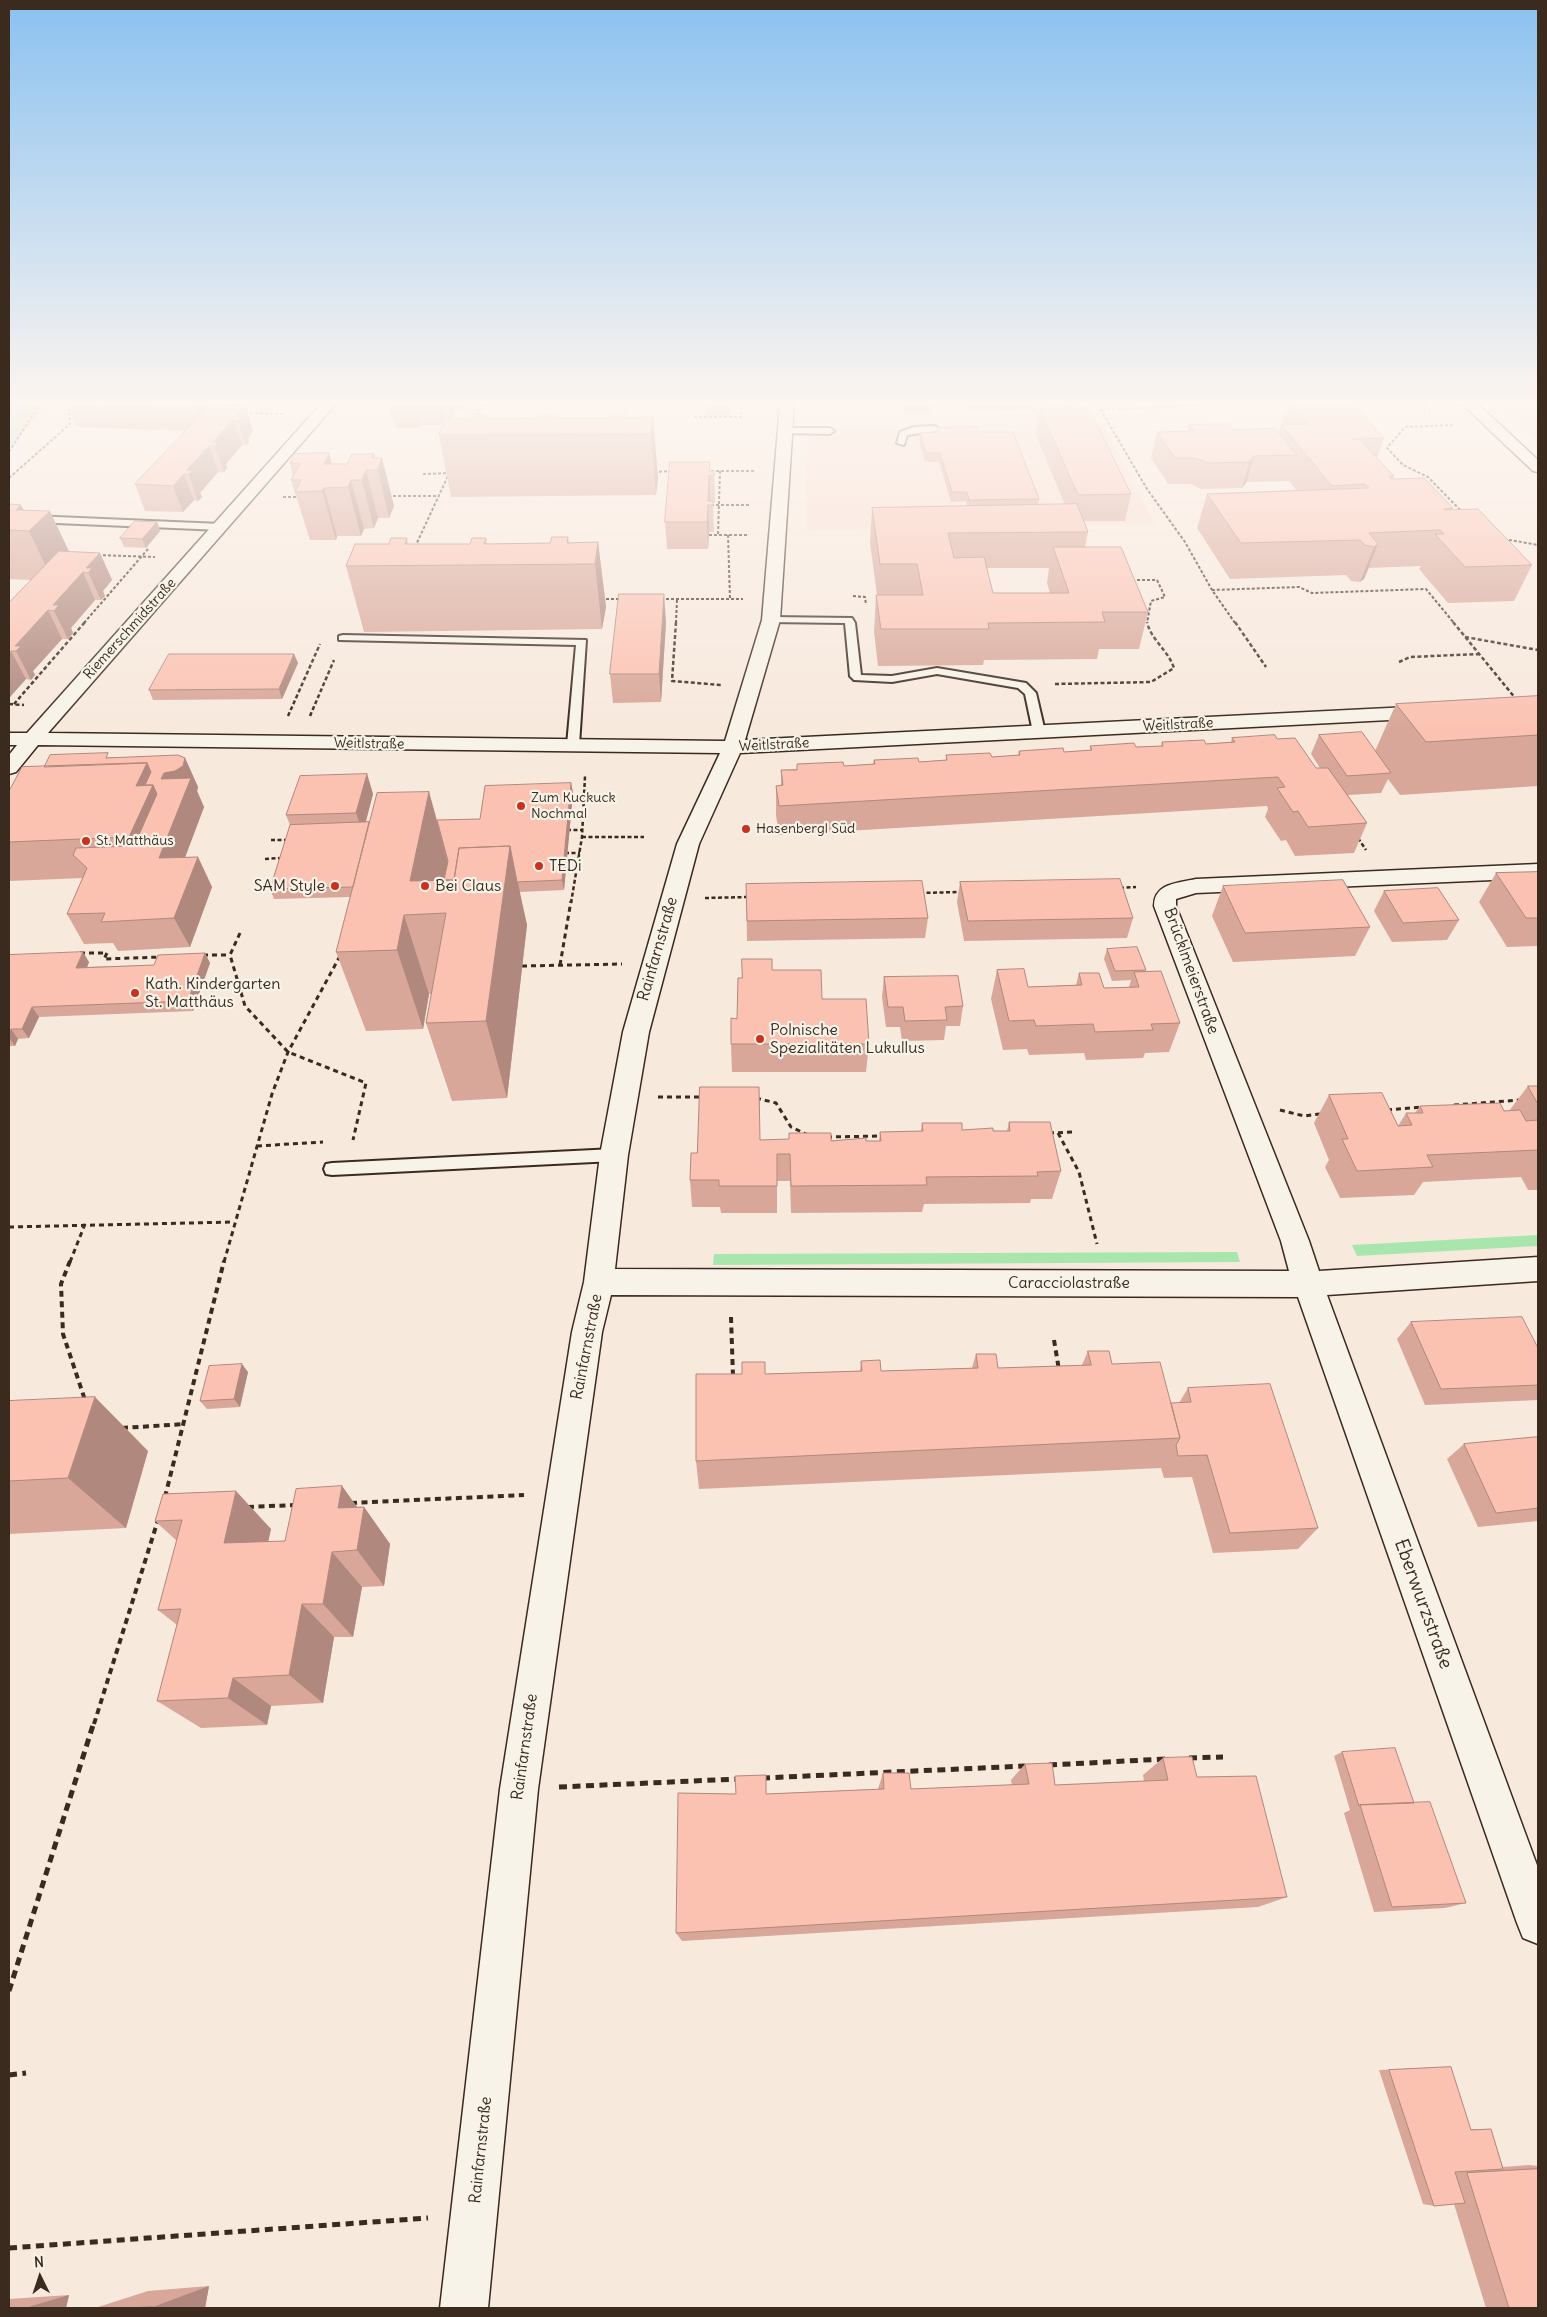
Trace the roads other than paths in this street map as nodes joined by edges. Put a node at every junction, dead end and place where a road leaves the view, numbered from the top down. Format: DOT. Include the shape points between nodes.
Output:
graph roads {
  1 [pos="233,513"];
  2 [pos="778,513"];
  3 [pos="9,518"];
  4 [pos="221,527"];
  5 [pos="771,620"];
  6 [pos="343,638"];
  7 [pos="1444,711"];
  8 [pos="1039,732"];
  9 [pos="9,739"];
  10 [pos="32,740"];
  11 [pos="573,745"];
  12 [pos="733,747"];
  13 [pos="9,768"];
  14 [pos="1538,871"];
  15 [pos="614,1155"];
  16 [pos="332,1169"];
  17 [pos="1538,1269"];
  18 [pos="599,1282"];
  19 [pos="1308,1284"];
  20 [pos="1538,1923"];
  21 [pos="464,2308"];
  1 -- 4 [label="street, Riemerschmidstraße"];
  2 -- 5 [label="street, Rainfarnstraße"];
  3 -- 4 [label="lane"];
  4 -- 10 [label="street, Riemerschmidstraße"];
  5 -- 8 [label="lane" via="848,620 858,678 892,679 937,671 1022,685 1030,693"];
  5 -- 12 [label="street, Rainfarnstraße"];
  6 -- 11 [label="lane" via="582,642"];
  7 -- 8 [label="street, Weitlstraße"];
  8 -- 12 [label="street, Weitlstraße"];
  9 -- 10 [label="street, Weitlstraße"];
  10 -- 11 [label="street, Weitlstraße"];
  10 -- 13 [label="street, Riemerschmidstraße"];
  11 -- 12 [label="street, Weitlstraße"];
  12 -- 15 [label="street, Rainfarnstraße" via="688,844 636,1032"];
  14 -- 19 [label="street, Brücklmeierstraße" via="1196,886 1170,892 1165,898 1165,906 1296,1241"];
  15 -- 16 [label="lane"];
  15 -- 18 [label="street, Rainfarnstraße"];
  17 -- 19 [label="street, Caracciolastraße"];
  18 -- 19 [label="street, Caracciolastraße"];
  18 -- 21 [label="street, Rainfarnstraße" via="587,1332 519,1790"];
  19 -- 20 [label="street, Eberwurzstraße"];
}
